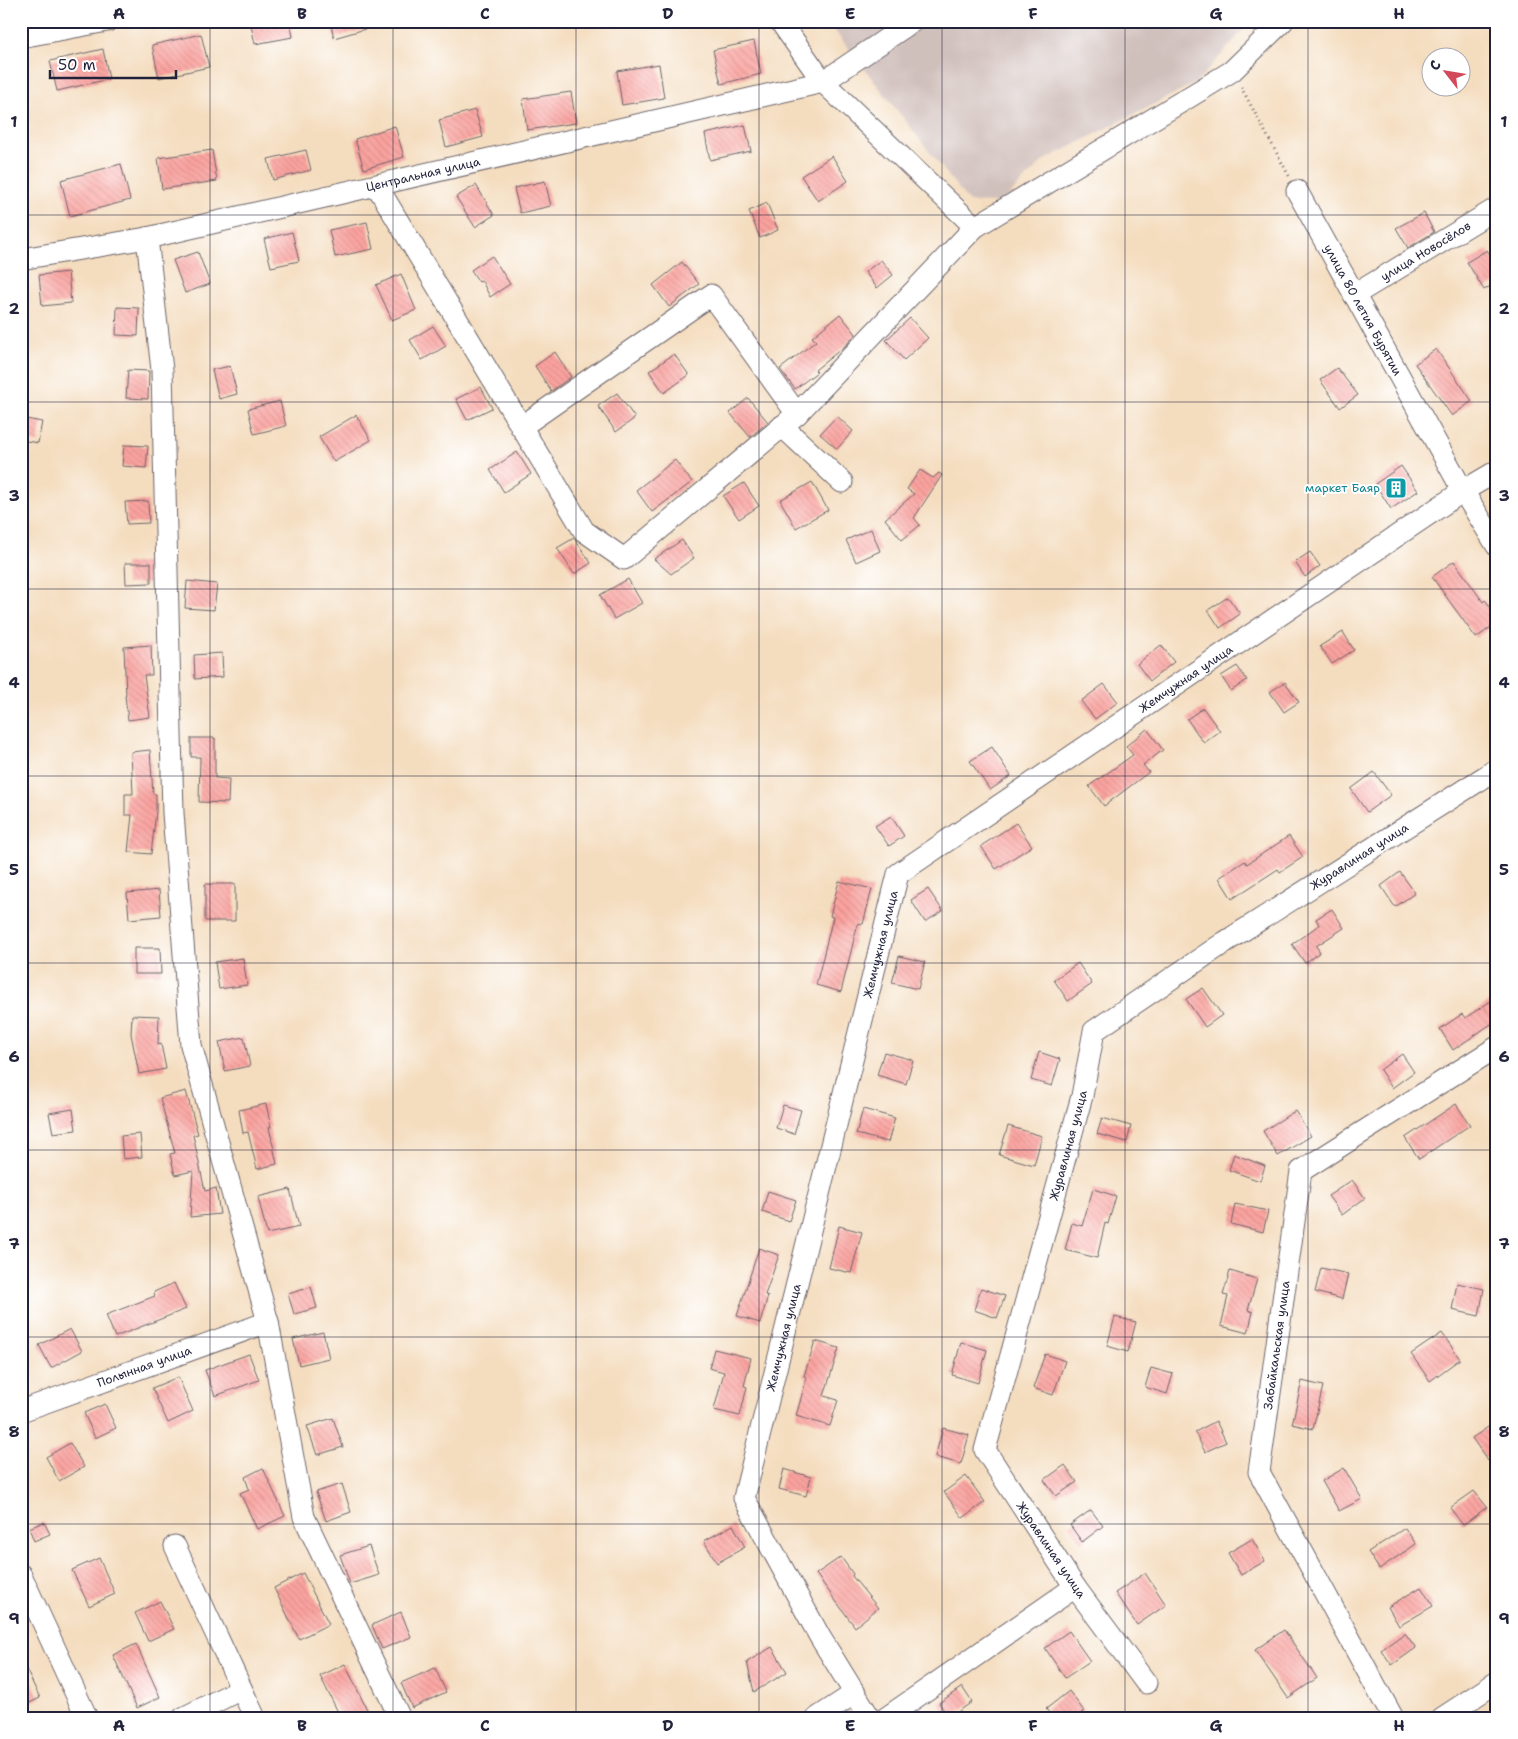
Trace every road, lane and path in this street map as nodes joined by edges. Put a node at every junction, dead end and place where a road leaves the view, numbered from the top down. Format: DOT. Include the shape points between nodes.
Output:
graph roads {
  1 [pos="107,21"];
  2 [pos="780,21"];
  3 [pos="913,21"];
  4 [pos="1282,21"];
  5 [pos="24,32"];
  6 [pos="1235,76"];
  7 [pos="823,82"];
  8 [pos="377,186"];
  9 [pos="1297,191"];
  10 [pos="1497,208"];
  11 [pos="975,226"];
  12 [pos="147,238"];
  13 [pos="21,259"];
  14 [pos="1354,295"];
  15 [pos="789,420"];
  16 [pos="521,427"];
  17 [pos="1497,471"];
  18 [pos="842,482"];
  19 [pos="1463,491"];
  20 [pos="1497,546"];
  21 [pos="1497,769"];
  22 [pos="1497,1047"];
  23 [pos="268,1322"];
  24 [pos="21,1411"];
  25 [pos="176,1546"];
  26 [pos="21,1575"];
  27 [pos="1075,1587"];
  28 [pos="1497,1682"];
  29 [pos="1146,1683"];
  30 [pos="241,1689"];
  31 [pos="855,1693"];
  32 [pos="87,1718"];
  33 [pos="183,1718"];
  34 [pos="255,1718"];
  35 [pos="400,1718"];
  36 [pos="817,1718"];
  37 [pos="870,1718"];
  38 [pos="886,1718"];
  39 [pos="1393,1718"];
  40 [pos="1442,1718"];
  1 -- 5 [label="street"];
  2 -- 7 [label="street"];
  3 -- 7 [label="street"];
  4 -- 6 [label="street"];
  6 -- 9 [label="path"];
  6 -- 11 [label="street"];
  7 -- 8 [label="street, Центральная улица"];
  7 -- 11 [label="street"];
  8 -- 12 [label="street, Центральная улица"];
  8 -- 16 [label="street"];
  9 -- 14 [label="street, улица 80 летия Бурятии"];
  10 -- 14 [label="street, улица Новосёлов"];
  11 -- 15 [label="street"];
  12 -- 13 [label="street, Центральная улица"];
  12 -- 23 [label="street" via="162,370 173,813 191,1045"];
  14 -- 19 [label="street, улица 80 летия Бурятии"];
  15 -- 16 [label="street" via="711,295"];
  15 -- 16 [label="street" via="624,559 584,531"];
  15 -- 18 [label="street"];
  17 -- 19 [label="street, Жемчужная улица"];
  19 -- 20 [label="street, улица 80 летия Бурятии"];
  19 -- 31 [label="street, Жемчужная улица" via="898,874 744,1498"];
  21 -- 27 [label="street, Журавлиная улица" via="1225,942 1094,1032 1082,1096 985,1450"];
  22 -- 39 [label="street, Забайкальская улица" via="1301,1171 1259,1472"];
  23 -- 24 [label="street, Полынная улица"];
  23 -- 35 [label="street" via="304,1516"];
  25 -- 30 [label="street"];
  26 -- 32 [label="street"];
  27 -- 29 [label="street, Журавлиная улица"];
  27 -- 38 [label="street"];
  28 -- 40 [label="street"];
  30 -- 33 [label="street"];
  30 -- 34 [label="street"];
  31 -- 36 [label="street"];
  31 -- 37 [label="street, Жемчужная улица"];
}
